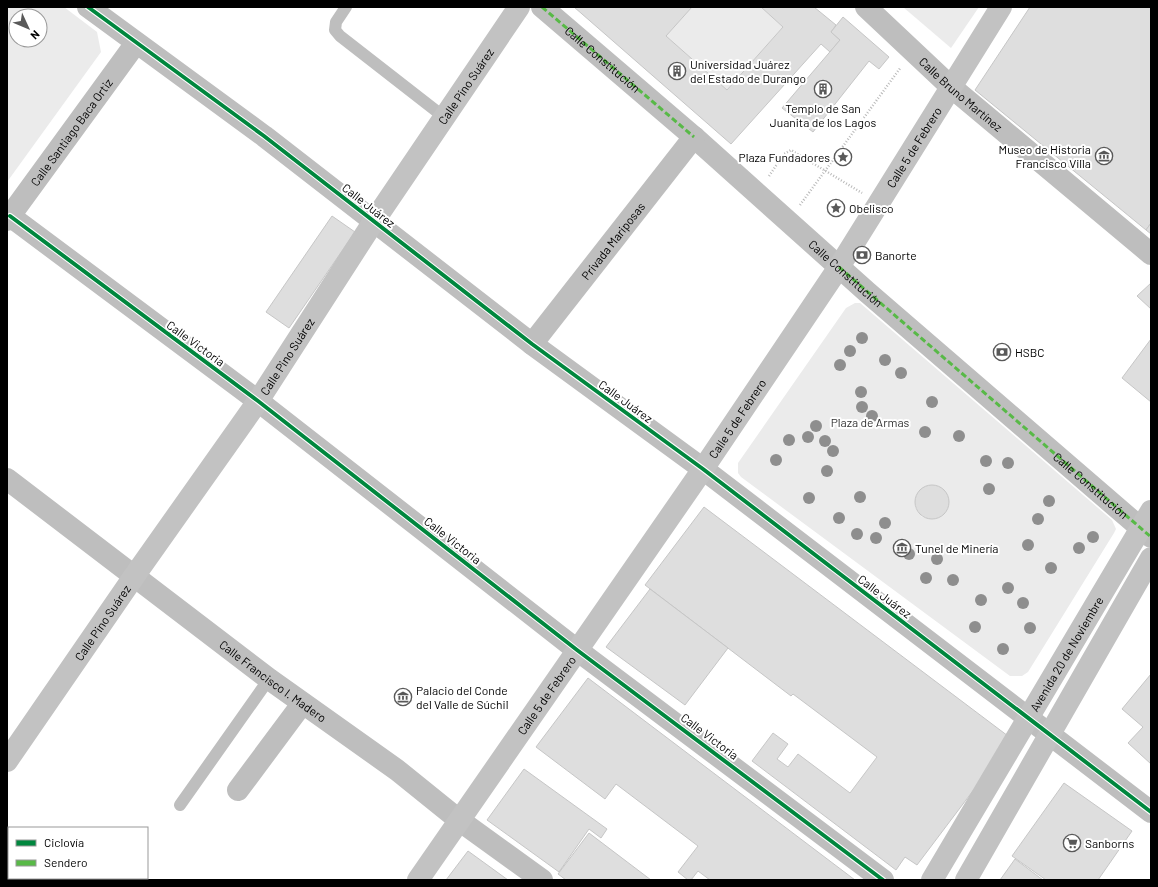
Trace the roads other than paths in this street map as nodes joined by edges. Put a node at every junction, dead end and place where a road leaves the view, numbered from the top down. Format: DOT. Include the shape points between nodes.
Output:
graph roads {
  1 [pos="88,7"];
  2 [pos="346,7"];
  3 [pos="519,7"];
  4 [pos="542,7"];
  5 [pos="866,7"];
  6 [pos="1001,7"];
  7 [pos="136,43"];
  8 [pos="950,86"];
  9 [pos="444,117"];
  10 [pos="694,137"];
  11 [pos="9,218"];
  12 [pos="374,221"];
  13 [pos="1151,254"];
  14 [pos="839,267"];
  15 [pos="532,344"];
  16 [pos="258,401"];
  17 [pos="703,469"];
  18 [pos="7,479"];
  19 [pos="1151,511"];
  20 [pos="1145,533"];
  21 [pos="1151,558"];
  22 [pos="135,575"];
  23 [pos="577,650"];
  24 [pos="269,679"];
  25 [pos="302,704"];
  26 [pos="1028,718"];
  27 [pos="1051,734"];
  28 [pos="7,761"];
  29 [pos="238,790"];
  30 [pos="180,805"];
  31 [pos="1151,812"];
  32 [pos="459,820"];
  33 [pos="418,880"];
  34 [pos="542,880"];
  35 [pos="883,880"];
  36 [pos="932,880"];
  37 [pos="966,880"];
  1 -- 7 [label="street, Calle Juárez"];
  2 -- 9 [label="lane" via="336,22 335,30 340,36"];
  3 -- 9 [label="street, Calle Pino Suárez"];
  4 -- 10 [label="street, Calle Constitución"];
  5 -- 8 [label="street, Calle Bruno Martínez"];
  6 -- 8 [label="street, Calle 5 de Febrero"];
  7 -- 11 [label="street, Calle Santiago Baca Ortiz"];
  7 -- 12 [label="street, Calle Juárez" via="264,136"];
  8 -- 13 [label="street, Calle Bruno Martínez"];
  8 -- 14 [label="street, Calle 5 de Febrero"];
  9 -- 12 [label="street, Calle Pino Suárez"];
  10 -- 14 [label="street, Calle Constitución"];
  10 -- 15 [label="street, Privada Mariposas"];
  11 -- 16 [label="street, Calle Victoria"];
  12 -- 15 [label="street, Calle Juárez"];
  12 -- 16 [label="street, Calle Pino Suárez"];
  14 -- 17 [label="street, Calle 5 de Febrero"];
  14 -- 20 [label="street, Calle Constitución"];
  15 -- 17 [label="street, Calle Juárez"];
  16 -- 22 [label="street, Calle Pino Suárez"];
  16 -- 23 [label="street, Calle Victoria"];
  17 -- 23 [label="street, Calle 5 de Febrero"];
  17 -- 26 [label="street, Calle Juárez"];
  18 -- 22 [label="street, Calle Francisco I. Madero"];
  19 -- 20 [label="street, Avenida 20 de Noviembre"];
  20 -- 26 [label="street, Avenida 20 de Noviembre"];
  21 -- 27 [label="street"];
  22 -- 24 [label="street, Calle Francisco I. Madero"];
  22 -- 28 [label="street, Calle Pino Suárez"];
  23 -- 32 [label="street, Calle 5 de Febrero"];
  23 -- 35 [label="street, Calle Victoria"];
  24 -- 25 [label="street, Calle Francisco I. Madero"];
  24 -- 30 [label="lane"];
  25 -- 29 [label="street"];
  25 -- 32 [label="street, Calle Francisco I. Madero" via="396,770"];
  26 -- 27 [label="street, Calle Juárez"];
  26 -- 36 [label="street, Avenida 20 de Noviembre"];
  27 -- 31 [label="street, Calle Juárez"];
  27 -- 37 [label="street"];
  32 -- 33 [label="street, Calle 5 de Febrero"];
  32 -- 34 [label="street, Calle Francisco I. Madero"];
}
